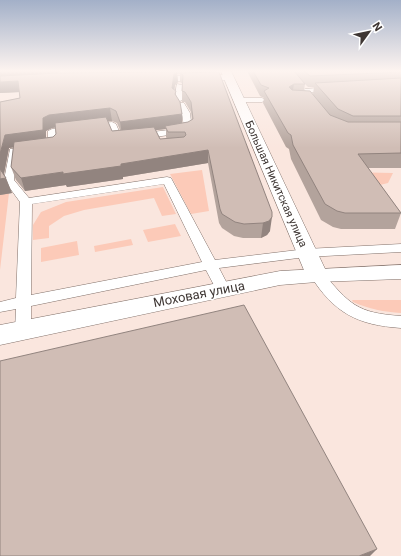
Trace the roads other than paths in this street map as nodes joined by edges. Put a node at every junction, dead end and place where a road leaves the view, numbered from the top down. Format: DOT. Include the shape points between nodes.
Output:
graph roads {
  1 [pos="179,97"];
  2 [pos="238,97"];
  3 [pos="239,100"];
  4 [pos="262,100"];
  5 [pos="5,181"];
  6 [pos="26,202"];
  7 [pos="401,248"];
  8 [pos="306,253"];
  9 [pos="209,265"];
  10 [pos="401,272"];
  11 [pos="317,274"];
  12 [pos="223,288"];
  13 [pos="23,302"];
  14 [pos="0,307"];
  15 [pos="401,322"];
  16 [pos="23,330"];
  17 [pos="0,335"];
  1 -- 5 [label="lane" via="179,102 186,113 188,130 160,137 118,139 112,124 52,130 53,146 13,151"];
  2 -- 3 [label="street, Большая Никитская улица"];
  3 -- 4 [label="lane"];
  3 -- 8 [label="street, Большая Никитская улица"];
  5 -- 6 [label="lane"];
  6 -- 9 [label="lane" via="167,180"];
  6 -- 13 [label="lane"];
  7 -- 8 [label="lane"];
  8 -- 9 [label="lane"];
  8 -- 11 [label="street, Большая Никитская улица"];
  9 -- 12 [label="lane"];
  9 -- 13 [label="lane"];
  10 -- 11 [label="street, Моховая улица"];
  11 -- 12 [label="street, Моховая улица"];
  11 -- 15 [label="lane" via="343,306 367,316"];
  12 -- 16 [label="street, Моховая улица"];
  13 -- 14 [label="lane"];
  13 -- 16 [label="lane"];
  16 -- 17 [label="street, Моховая улица"];
}
